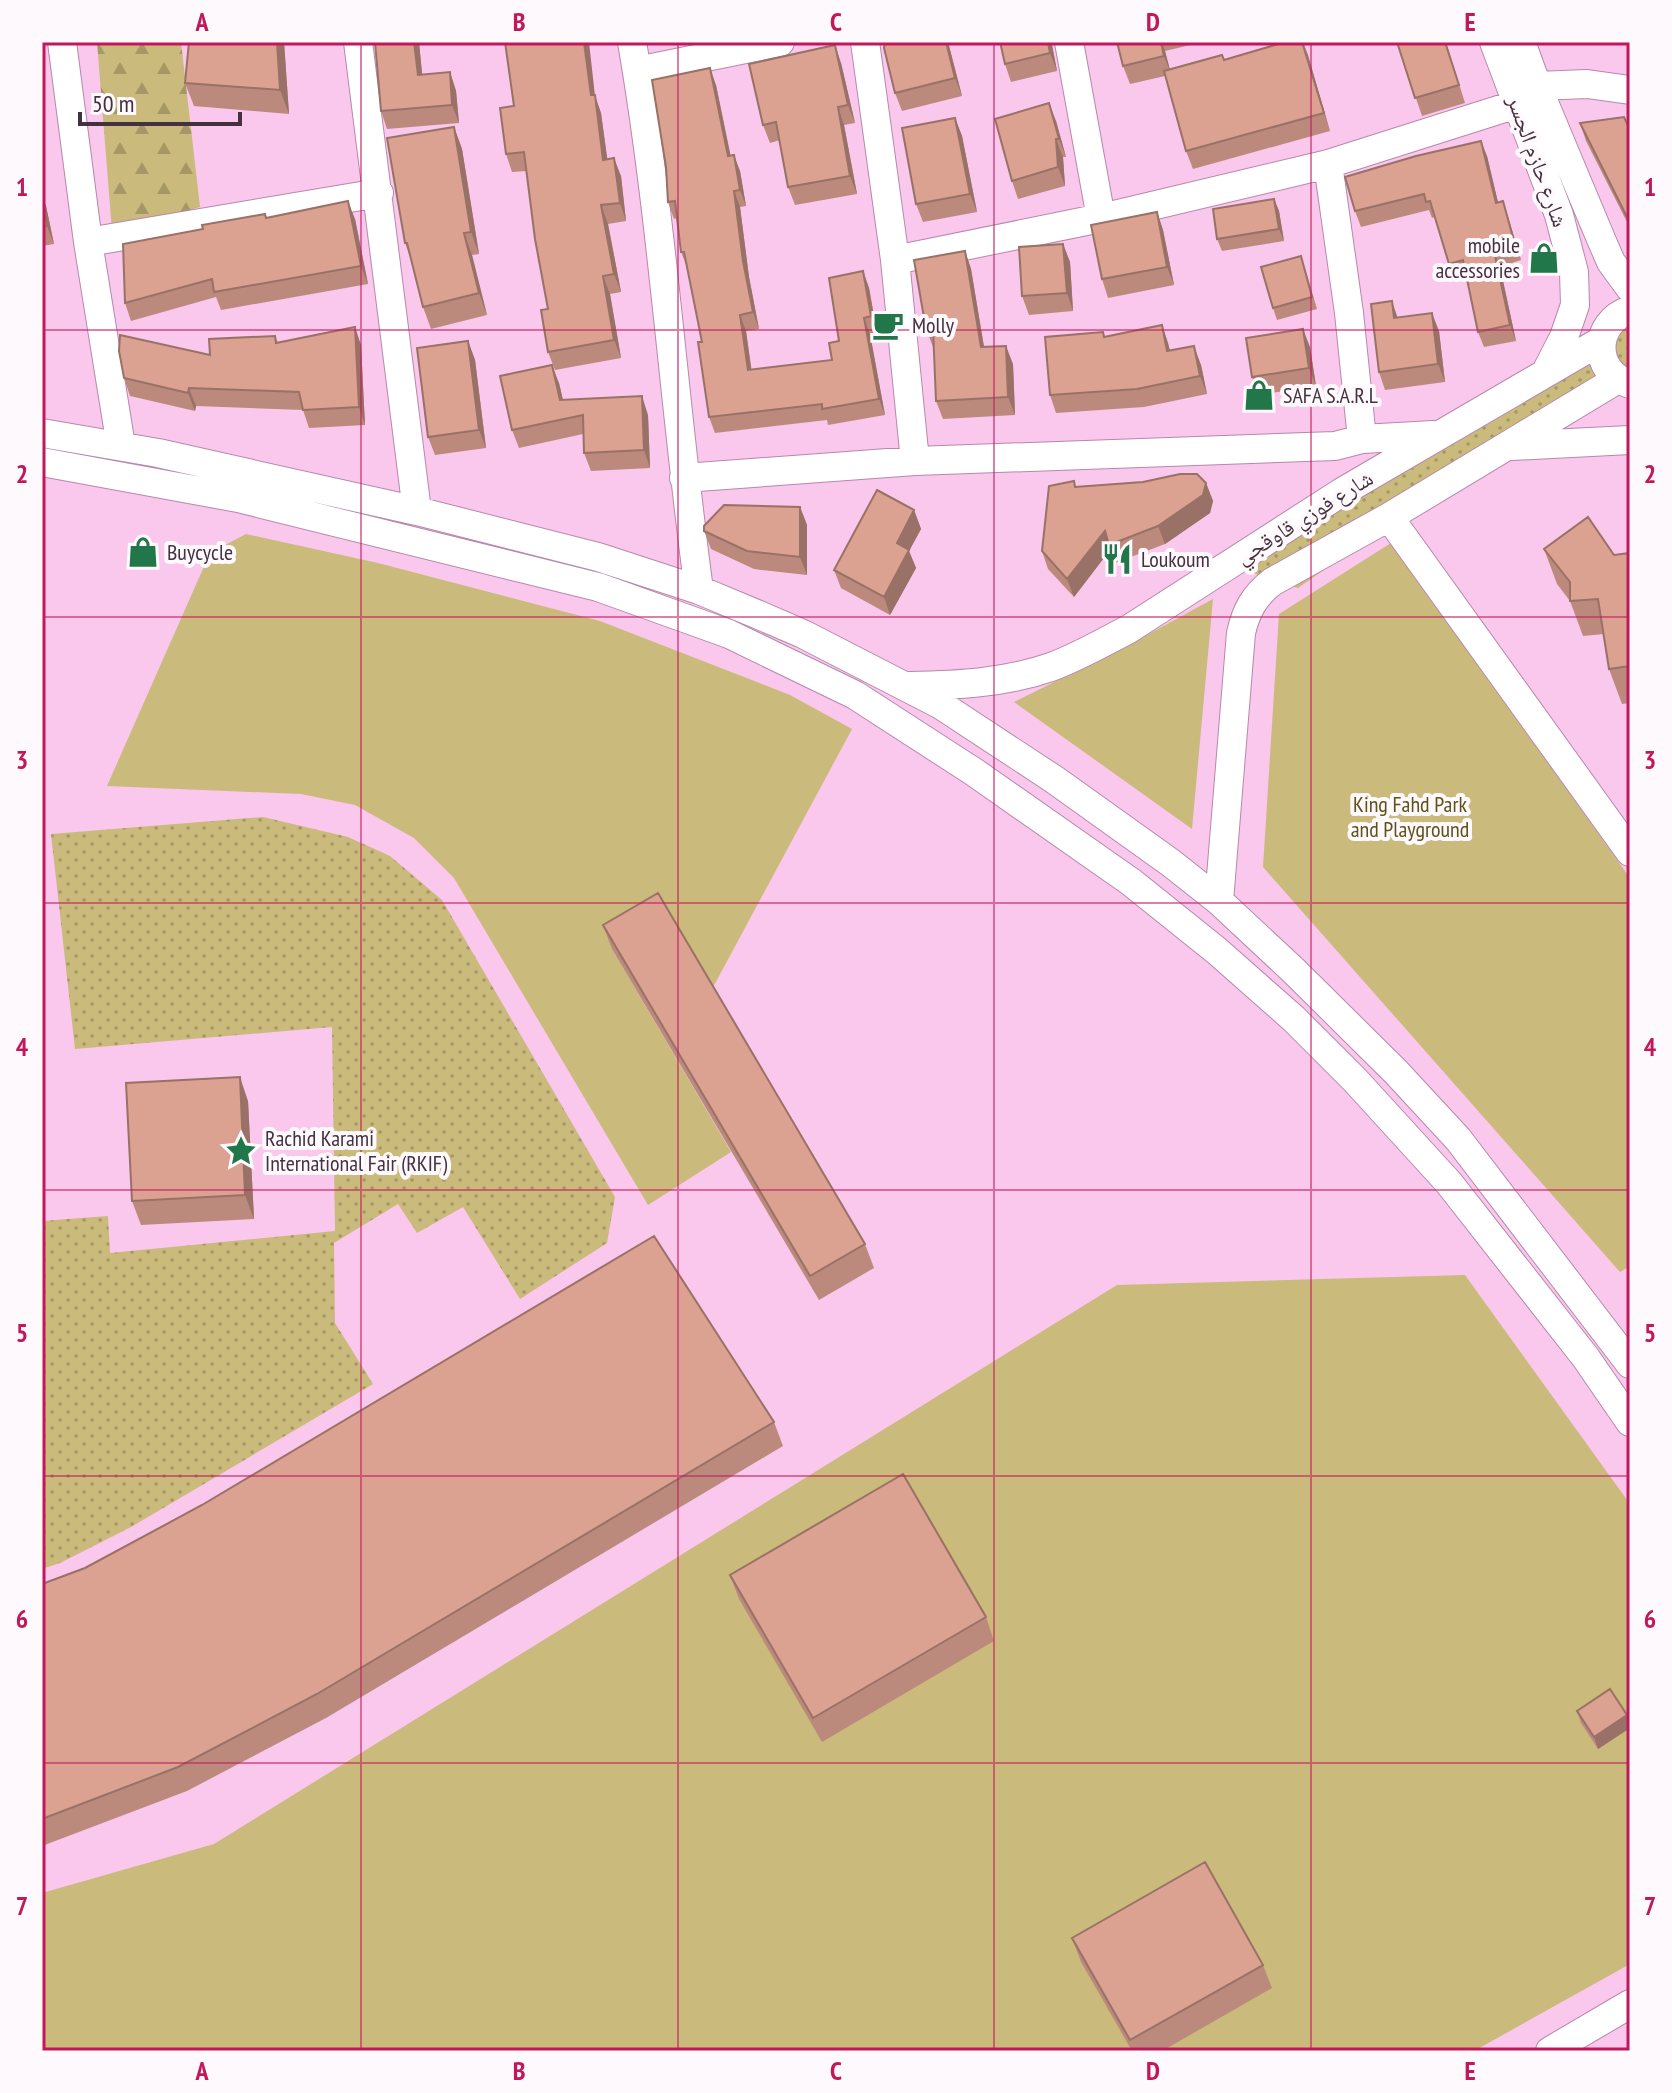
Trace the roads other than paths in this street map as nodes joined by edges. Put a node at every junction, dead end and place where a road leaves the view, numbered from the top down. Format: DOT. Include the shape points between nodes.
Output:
graph roads {
  1 [pos="62,42"];
  2 [pos="358,42"];
  3 [pos="632,42"];
  4 [pos="780,42"];
  5 [pos="865,42"];
  6 [pos="1069,42"];
  7 [pos="1494,42"];
  8 [pos="1521,42"];
  9 [pos="637,71"];
  10 [pos="1630,90"];
  11 [pos="1527,95"];
  12 [pos="1328,164"];
  13 [pos="379,193"];
  14 [pos="1101,218"];
  15 [pos="88,242"];
  16 [pos="895,260"];
  17 [pos="1630,288"];
  18 [pos="1630,310"];
  19 [pos="1601,341"];
  20 [pos="1546,372"];
  21 [pos="1624,381"];
  22 [pos="42,433"];
  23 [pos="1436,435"];
  24 [pos="1362,439"];
  25 [pos="1630,440"];
  26 [pos="121,446"];
  27 [pos="1335,446"];
  28 [pos="1507,446"];
  29 [pos="915,461"];
  30 [pos="42,462"];
  31 [pos="684,478"];
  32 [pos="1342,492"];
  33 [pos="417,511"];
  34 [pos="1389,517"];
  35 [pos="1239,558"];
  36 [pos="699,590"];
  37 [pos="1261,590"];
  38 [pos="907,686"];
  39 [pos="1630,852"];
  40 [pos="1219,901"];
  41 [pos="1621,1334"];
  42 [pos="1586,1358"];
  43 [pos="1630,1364"];
  44 [pos="1630,1422"];
  45 [pos="1630,2004"];
  46 [pos="1550,2051"];
  1 -- 15 [label="street"];
  2 -- 13 [label="street"];
  3 -- 9 [label="street"];
  4 -- 9 [label="street"];
  5 -- 16 [label="street"];
  6 -- 14 [label="street"];
  7 -- 11 [label="street, شارع حازم الجسر"];
  8 -- 11 [label="street, شارع حازم الجسر"];
  9 -- 31 [label="street"];
  10 -- 11 [label="street" via="1587,84"];
  11 -- 12 [label="street"];
  11 -- 17 [label="street, شارع حازم الجسر" via="1611,262"];
  11 -- 20 [label="street, شارع حازم الجسر" via="1574,272 1575,305"];
  12 -- 14 [label="street"];
  12 -- 24 [label="street"];
  13 -- 15 [label="street"];
  13 -- 33 [label="street"];
  14 -- 16 [label="street"];
  15 -- 26 [label="street"];
  16 -- 29 [label="street"];
  18 -- 19 [label="street" via="1610,321"];
  19 -- 20 [label="street, شارع فوزي قاوقجي"];
  19 -- 21 [label="street" via="1607,369"];
  20 -- 23 [label="street, شارع فوزي قاوقجي"];
  21 -- 28 [label="street, شارع فوزي قاوقجي"];
  22 -- 26 [label="street"];
  23 -- 24 [label="street"];
  23 -- 32 [label="street, شارع فوزي قاوقجي"];
  24 -- 27 [label="street"];
  25 -- 28 [label="street"];
  26 -- 33 [label="street"];
  27 -- 29 [label="street"];
  27 -- 32 [label="street"];
  28 -- 34 [label="street, شارع فوزي قاوقجي"];
  29 -- 31 [label="street"];
  30 -- 42 [label="street" via="238,498 598,587 715,628 855,695 1131,882 1294,1019 1449,1183"];
  31 -- 36 [label="street"];
  32 -- 35 [label="street, شارع فوزي قاوقجي"];
  33 -- 36 [label="street" via="598,557"];
  34 -- 37 [label="street, شارع فوزي قاوقجي"];
  34 -- 39 [label="street"];
  35 -- 37 [label="street" via="1244,581"];
  35 -- 38 [label="street, شارع فوزي قاوقجي" via="1129,629 1053,666 991,681"];
  36 -- 38 [label="street"];
  37 -- 40 [label="street, شارع فوزي قاوقجي" via="1241,633"];
  38 -- 40 [label="street" via="1055,780"];
  40 -- 41 [label="street" via="1438,1116"];
  41 -- 42 [label="street"];
  41 -- 43 [label="street"];
  42 -- 44 [label="street"];
  45 -- 46 [label="street"];
}
